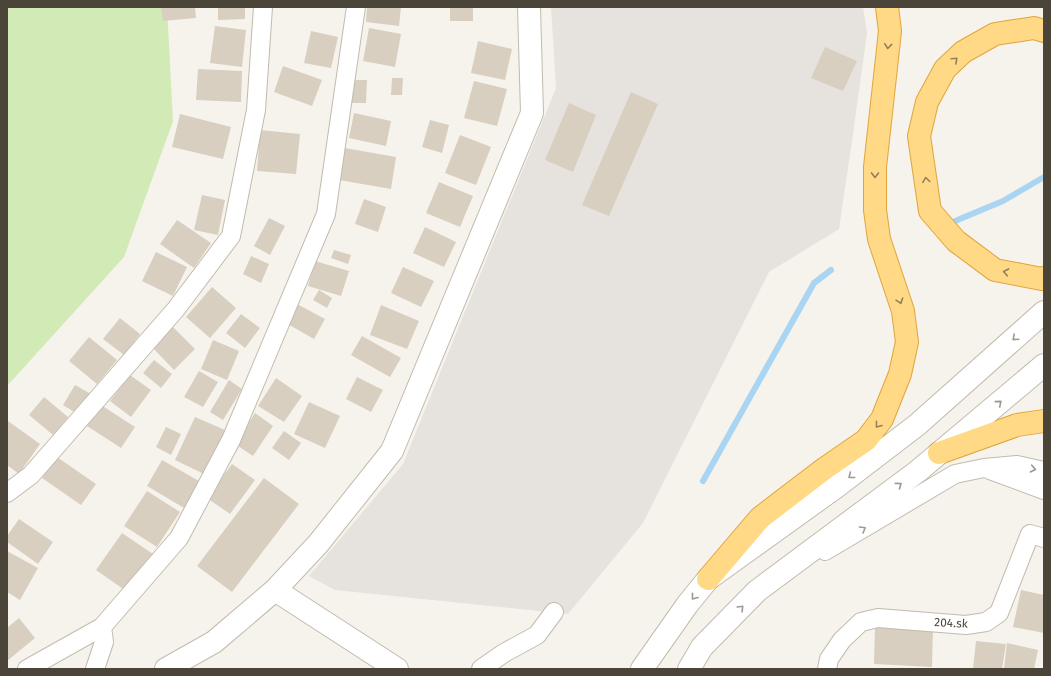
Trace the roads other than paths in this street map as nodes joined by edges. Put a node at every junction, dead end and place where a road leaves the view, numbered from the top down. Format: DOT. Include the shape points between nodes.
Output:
graph roads {
  1 [pos="263,7"];
  2 [pos="356,7"];
  3 [pos="529,7"];
  4 [pos="887,7"];
  5 [pos="1044,31"];
  6 [pos="1044,278"];
  7 [pos="1044,312"];
  8 [pos="1044,365"];
  9 [pos="1044,421"];
  10 [pos="939,453"];
  11 [pos="984,468"];
  12 [pos="1044,471"];
  13 [pos="1044,490"];
  14 [pos="7,493"];
  15 [pos="1044,538"];
  16 [pos="708,580"];
  17 [pos="275,590"];
  18 [pos="757,591"];
  19 [pos="554,612"];
  20 [pos="102,627"];
  21 [pos="214,642"];
  22 [pos="26,669"];
  23 [pos="94,669"];
  24 [pos="166,669"];
  25 [pos="182,669"];
  26 [pos="397,669"];
  27 [pos="481,669"];
  28 [pos="642,669"];
  29 [pos="688,669"];
  30 [pos="827,669"];
  1 -- 14 [label="street" via="256,110 231,236 171,315 31,475"];
  2 -- 20 [label="street" via="326,214 231,440 179,538"];
  3 -- 17 [label="street" via="532,113 392,451 318,544"];
  4 -- 16 [label="highway, one-way" via="890,32 875,167 875,210 879,239 903,311 908,342 900,374 882,419 866,440 760,518"];
  6 -- 5 [label="highway, one-way" via="995,270 956,241 930,211 920,136 927,102 945,69 963,52 996,34 1034,28"];
  7 -- 16 [label="street, one-way" via="918,425"];
  10 -- 8 [label="street, one-way"];
  9 -- 10 [label="highway" via="1017,425"];
  18 -- 10 [label="street, one-way"];
  11 -- 12 [label="street, one-way" via="1017,465"];
  11 -- 13 [label="street"];
  18 -- 11 [label="street, one-way" via="955,474"];
  15 -- 30 [label="street, 204.sk" via="1030,534 999,613 986,622 966,625 878,618 861,622 842,640 829,659"];
  16 -- 28 [label="street, one-way"];
  17 -- 21 [label="street"];
  17 -- 26 [label="street"];
  29 -- 18 [label="street, one-way" via="702,647"];
  19 -- 27 [label="street" via="537,635"];
  20 -- 22 [label="street"];
  20 -- 23 [label="street" via="104,642"];
  21 -- 24 [label="street"];
  21 -- 25 [label="street"];
}
